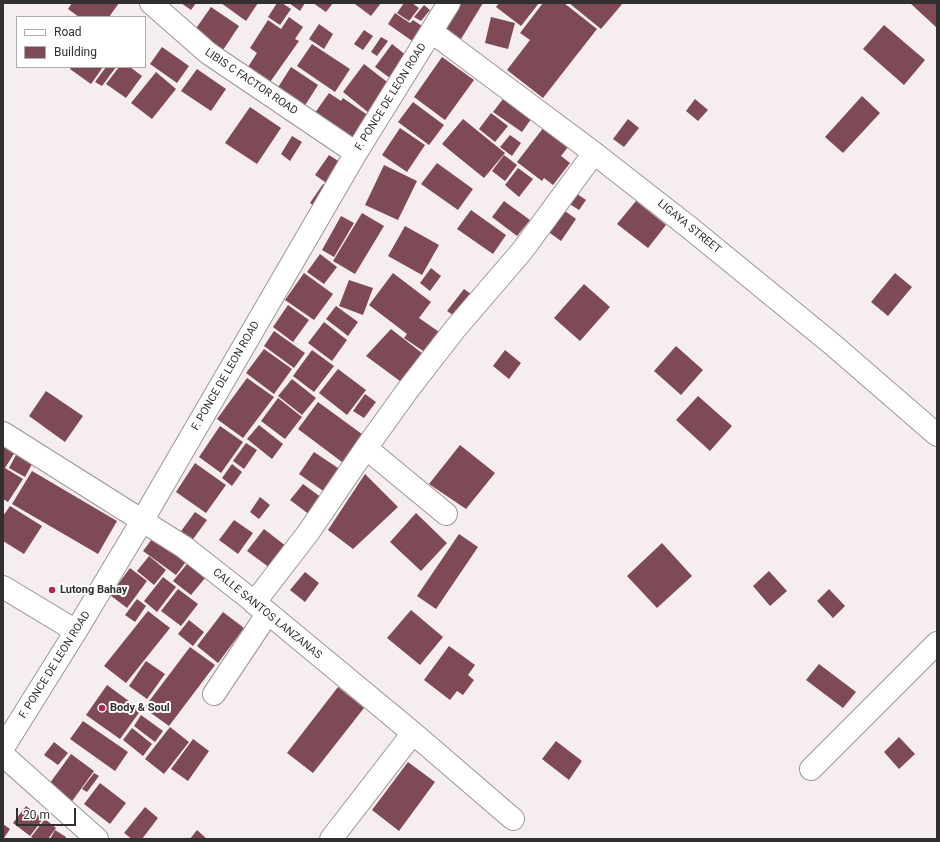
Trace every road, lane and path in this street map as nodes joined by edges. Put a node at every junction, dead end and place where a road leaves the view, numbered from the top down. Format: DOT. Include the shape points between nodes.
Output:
graph roads {
  1 [pos="151,3"];
  2 [pos="449,3"];
  3 [pos="432,32"];
  4 [pos="356,153"];
  5 [pos="594,153"];
  6 [pos="3,433"];
  7 [pos="937,435"];
  8 [pos="366,448"];
  9 [pos="446,514"];
  10 [pos="142,521"];
  11 [pos="3,587"];
  12 [pos="261,608"];
  13 [pos="76,631"];
  14 [pos="937,643"];
  15 [pos="214,694"];
  16 [pos="413,733"];
  17 [pos="3,748"];
  18 [pos="3,755"];
  19 [pos="811,769"];
  20 [pos="513,819"];
  21 [pos="97,839"];
  22 [pos="332,839"];
  1 -- 4 [label="street, LIBIS C FACTOR ROAD" via="208,53"];
  2 -- 3 [label="street, F. PONCE DE LEON ROAD"];
  3 -- 4 [label="street, F. PONCE DE LEON ROAD"];
  3 -- 5 [label="street, LIGAYA STREET"];
  4 -- 10 [label="street, F. PONCE DE LEON ROAD"];
  5 -- 7 [label="street, LIGAYA STREET" via="696,232"];
  5 -- 8 [label="street" via="522,251 455,329"];
  6 -- 10 [label="street, CALLE SANTOS LANZANAS"];
  8 -- 9 [label="street"];
  8 -- 12 [label="street"];
  10 -- 12 [label="street, CALLE SANTOS LANZANAS" via="184,547"];
  10 -- 13 [label="street, F. PONCE DE LEON ROAD"];
  11 -- 13 [label="street"];
  12 -- 15 [label="street"];
  12 -- 16 [label="street, CALLE SANTOS LANZANAS"];
  13 -- 17 [label="street, F. PONCE DE LEON ROAD"];
  14 -- 19 [label="street"];
  16 -- 20 [label="street, CALLE SANTOS LANZANAS"];
  16 -- 22 [label="street"];
  18 -- 21 [label="street"];
}
